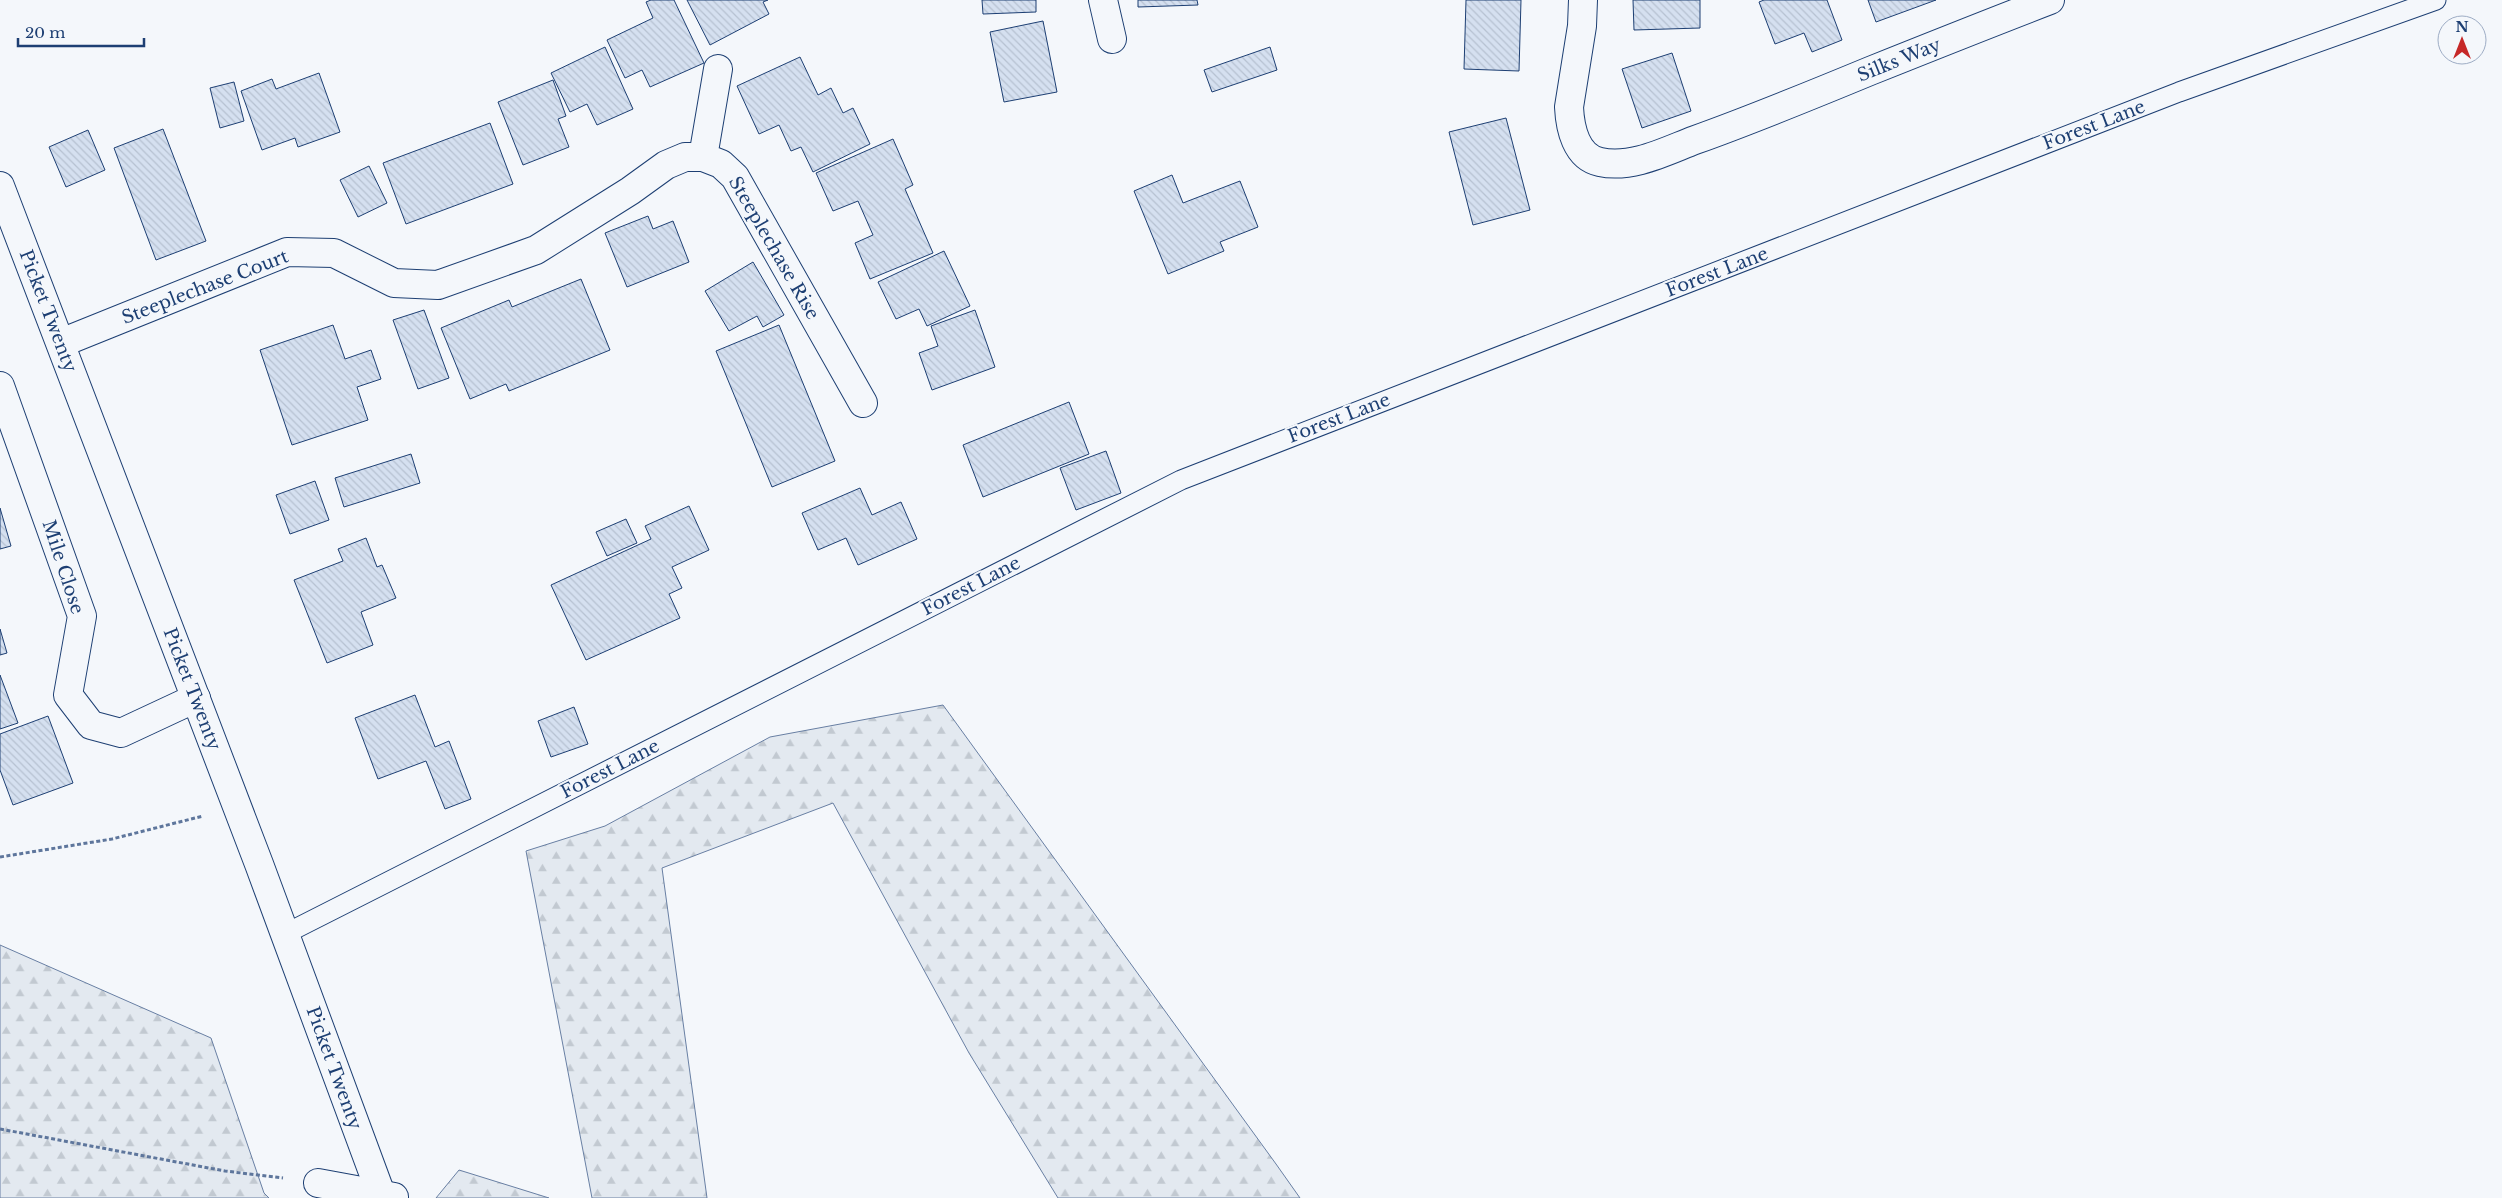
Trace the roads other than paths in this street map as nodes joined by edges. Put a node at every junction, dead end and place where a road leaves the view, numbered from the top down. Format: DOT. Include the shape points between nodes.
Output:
graph roads {
  1 [pos="1103,0"];
  2 [pos="1583,0"];
  3 [pos="2050,0"];
  4 [pos="2436,0"];
  5 [pos="1112,39"];
  6 [pos="718,68"];
  7 [pos="703,157"];
  8 [pos="0,186"];
  9 [pos="61,343"];
  10 [pos="0,386"];
  11 [pos="863,403"];
  12 [pos="196,698"];
  13 [pos="285,934"];
  14 [pos="318,1183"];
  15 [pos="389,1196"];
  1 -- 5 [label="street"];
  2 -- 3 [label="street, Silks Way" via="1569,107 1573,132 1589,158 1610,163 1641,160 1748,121"];
  4 -- 13 [label="lane, Forest Lane" via="2179,92 1181,480"];
  6 -- 7 [label="street"];
  7 -- 9 [label="street, Steeplechase Court" via="685,157 666,165 630,192 536,250 438,285 394,283 334,253 287,252"];
  7 -- 11 [label="street, Steeplechase Rise" via="721,164 734,177"];
  8 -- 9 [label="street, Picket Twenty"];
  9 -- 12 [label="street, Picket Twenty"];
  10 -- 12 [label="street, Mile Close" via="82,616 68,694 91,725 121,733"];
  12 -- 13 [label="street, Picket Twenty"];
  13 -- 15 [label="street, Picket Twenty"];
  14 -- 15 [label="street, Picket Twenty"];
}
